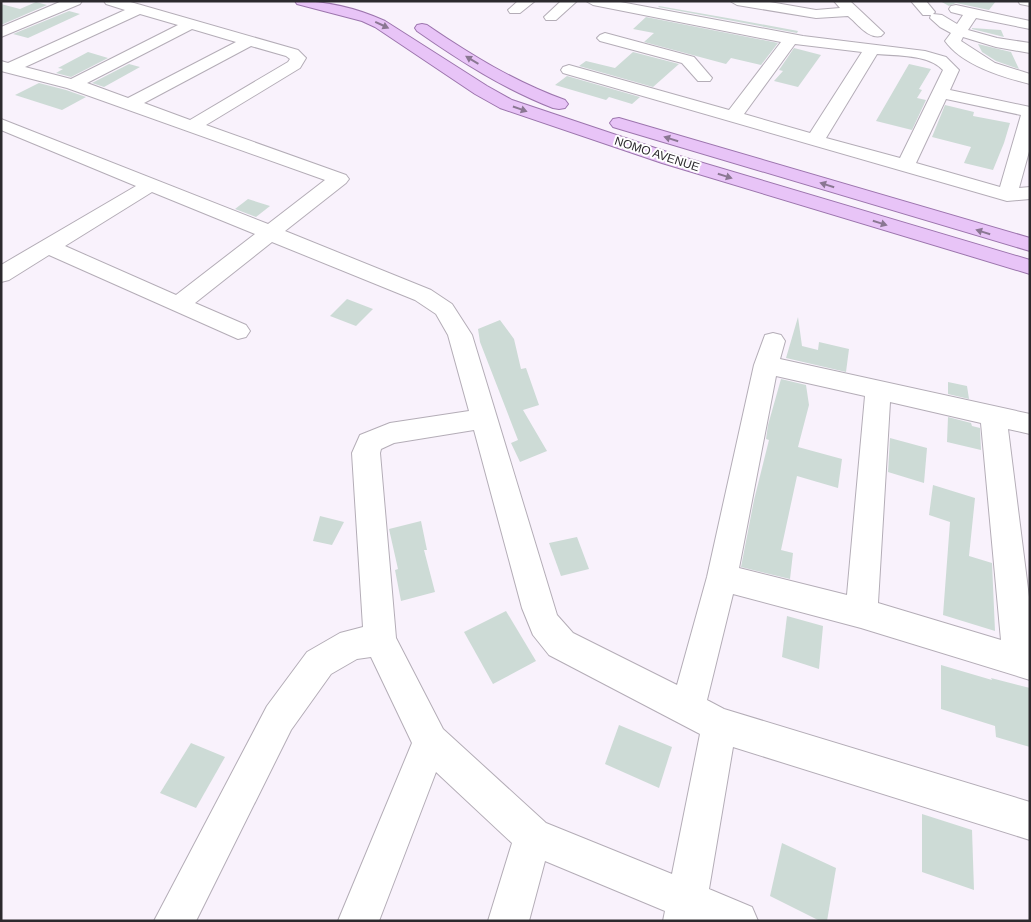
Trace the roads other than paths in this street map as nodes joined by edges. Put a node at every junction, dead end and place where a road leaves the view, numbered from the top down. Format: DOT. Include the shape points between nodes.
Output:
graph roads {
  1 [pos="76,1"];
  2 [pos="111,1"];
  3 [pos="302,1"];
  4 [pos="352,1"];
  5 [pos="528,1"];
  6 [pos="570,1"];
  7 [pos="593,1"];
  8 [pos="737,1"];
  9 [pos="1025,1"];
  10 [pos="1030,2"];
  11 [pos="846,6"];
  12 [pos="935,8"];
  13 [pos="138,9"];
  14 [pos="515,10"];
  15 [pos="641,11"];
  16 [pos="972,13"];
  17 [pos="551,17"];
  18 [pos="192,24"];
  19 [pos="1030,25"];
  20 [pos="720,26"];
  21 [pos="960,32"];
  22 [pos="1,33"];
  23 [pos="605,38"];
  24 [pos="791,39"];
  25 [pos="249,41"];
  26 [pos="874,41"];
  27 [pos="1030,48"];
  28 [pos="688,60"];
  29 [pos="6,67"];
  30 [pos="704,78"];
  31 [pos="1030,79"];
  32 [pos="73,84"];
  33 [pos="940,93"];
  34 [pos="130,104"];
  35 [pos="577,110"];
  36 [pos="1030,113"];
  37 [pos="734,117"];
  38 [pos="604,119"];
  39 [pos="1,124"];
  40 [pos="192,126"];
  41 [pos="815,140"];
  42 [pos="1024,165"];
  43 [pos="905,167"];
  44 [pos="151,185"];
  45 [pos="1030,193"];
  46 [pos="1007,195"];
  47 [pos="270,233"];
  48 [pos="1030,245"];
  49 [pos="49,247"];
  50 [pos="1030,267"];
  51 [pos="1,275"];
  52 [pos="179,304"];
  53 [pos="238,331"];
  54 [pos="878,391"];
  55 [pos="993,415"];
  56 [pos="483,419"];
  57 [pos="1030,424"];
  58 [pos="722,578"];
  59 [pos="861,613"];
  60 [pos="380,640"];
  61 [pos="1025,663"];
  62 [pos="703,718"];
  63 [pos="430,742"];
  64 [pos="1030,821"];
  65 [pos="533,837"];
  66 [pos="685,911"];
  67 [pos="174,921"];
  68 [pos="358,921"];
  69 [pos="508,921"];
  70 [pos="738,921"];
  1 -- 22 [label="street"];
  2 -- 13 [label="street"];
  3 -- 50 [label="main road, NOMO AVENUE, one-way" via="380,24 506,104 669,159"];
  35 -- 4 [label="main road, one-way" via="522,89 400,16"];
  5 -- 14 [label="street"];
  6 -- 17 [label="street"];
  7 -- 15 [label="street"];
  8 -- 11 [label="street" via="816,14"];
  9 -- 10 [label="street"];
  11 -- 26 [label="street"];
  12 -- 16 [label="street"];
  12 -- 21 [label="street" via="945,24"];
  13 -- 18 [label="street"];
  13 -- 29 [label="street"];
  15 -- 20 [label="street"];
  15 -- 23 [label="street"];
  16 -- 19 [label="street"];
  16 -- 21 [label="street"];
  18 -- 25 [label="street"];
  18 -- 32 [label="street"];
  20 -- 24 [label="street"];
  20 -- 28 [label="street"];
  21 -- 27 [label="street"];
  21 -- 31 [label="street" via="953,41 957,46 989,66"];
  23 -- 28 [label="street"];
  23 -- 37 [label="street" via="569,70"];
  24 -- 26 [label="street"];
  24 -- 37 [label="street"];
  25 -- 34 [label="street"];
  25 -- 40 [label="street" via="292,53 297,61"];
  26 -- 33 [label="street" via="948,65 951,70"];
  26 -- 41 [label="street"];
  28 -- 30 [label="street"];
  29 -- 32 [label="street"];
  32 -- 34 [label="street"];
  33 -- 36 [label="street"];
  33 -- 43 [label="street"];
  34 -- 40 [label="street"];
  36 -- 42 [label="street"];
  37 -- 41 [label="street"];
  48 -- 38 [label="main road, NOMO AVENUE, one-way"];
  39 -- 44 [label="street"];
  40 -- 47 [label="street" via="339,179"];
  41 -- 43 [label="street"];
  42 -- 46 [label="street"];
  43 -- 46 [label="street"];
  44 -- 47 [label="street"];
  44 -- 49 [label="street"];
  45 -- 46 [label="street"];
  47 -- 52 [label="street"];
  47 -- 56 [label="street" via="424,295 444,309 460,335"];
  49 -- 51 [label="street"];
  49 -- 52 [label="street"];
  52 -- 53 [label="street"];
  54 -- 55 [label="street"];
  54 -- 58 [label="street" via="769,353"];
  54 -- 59 [label="street"];
  55 -- 57 [label="street"];
  55 -- 61 [label="street"];
  56 -- 60 [label="street" via="390,433 370,442 366,453"];
  56 -- 62 [label="street" via="544,624 561,644"];
  58 -- 59 [label="street"];
  58 -- 62 [label="street"];
  59 -- 61 [label="street"];
  60 -- 63 [label="street"];
  60 -- 67 [label="street" via="352,644 319,663 279,718"];
  62 -- 64 [label="street"];
  62 -- 66 [label="street"];
  63 -- 65 [label="street"];
  63 -- 68 [label="street"];
  65 -- 66 [label="street"];
  65 -- 69 [label="street"];
  66 -- 70 [label="street"];
}
